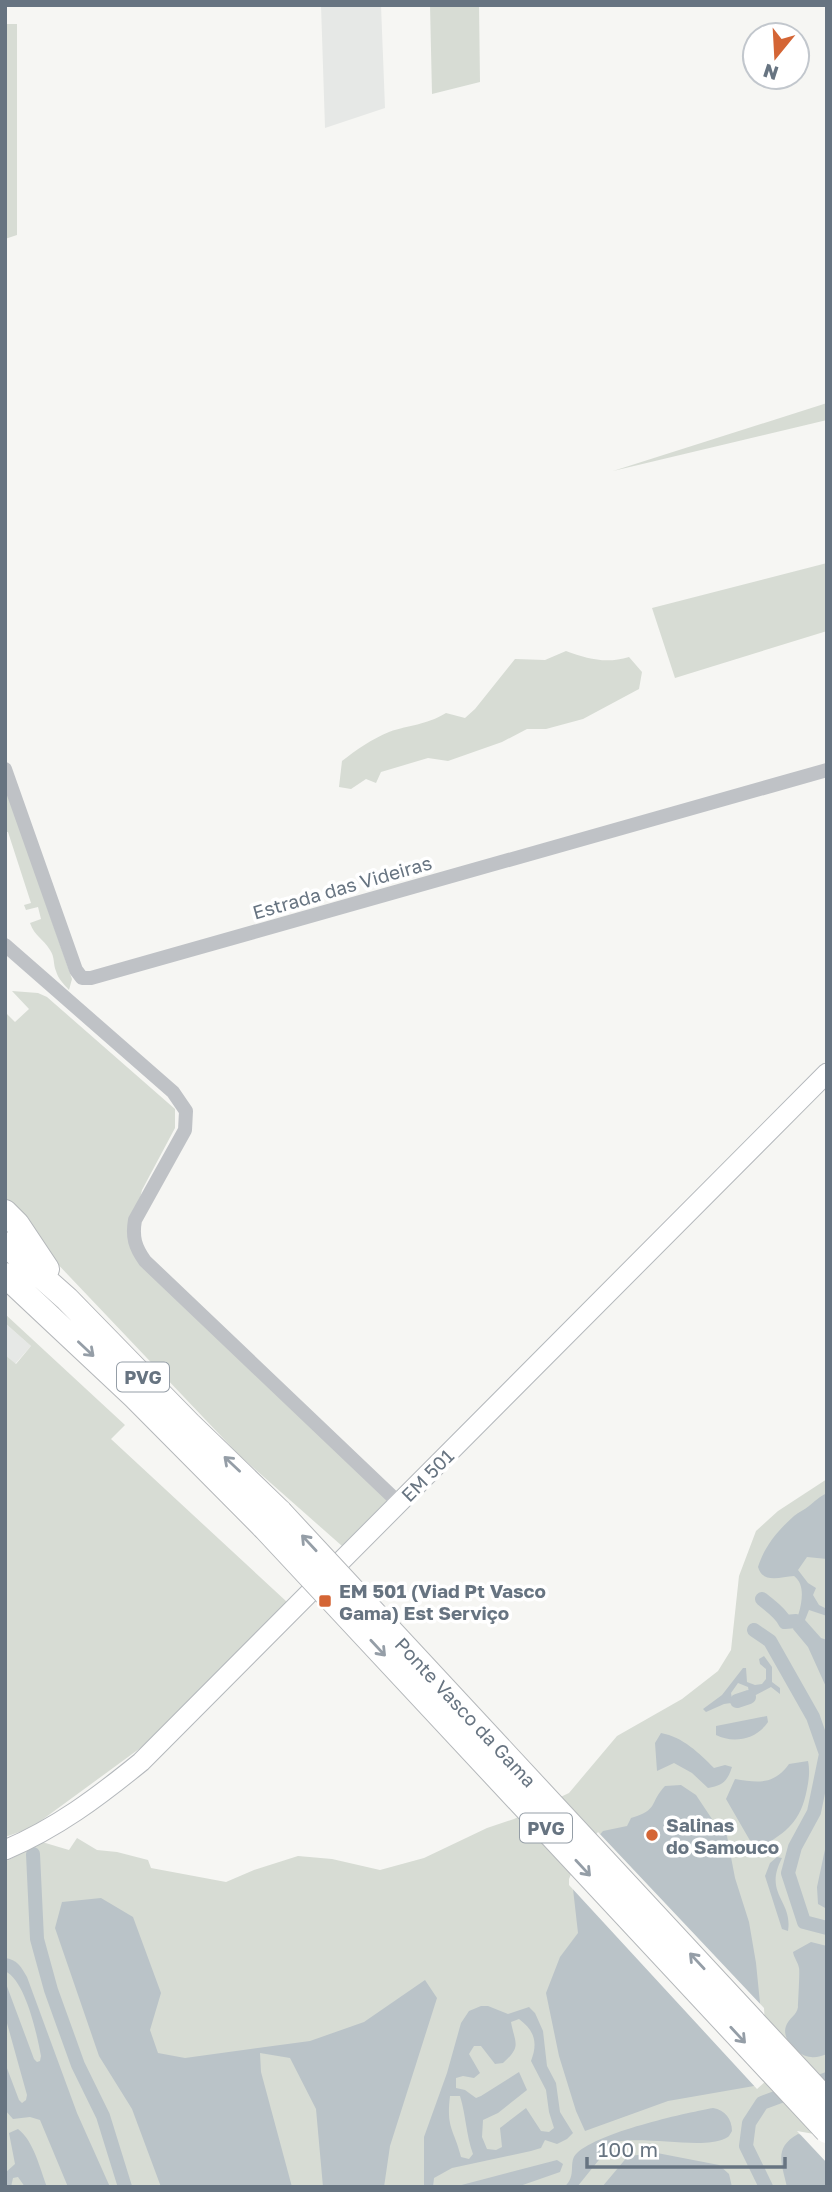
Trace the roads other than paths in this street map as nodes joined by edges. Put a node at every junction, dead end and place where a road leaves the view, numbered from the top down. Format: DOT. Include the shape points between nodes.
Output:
graph roads {
  1 [pos="5,769"];
  2 [pos="827,770"];
  3 [pos="5,945"];
  4 [pos="827,1073"];
  5 [pos="5,1212"];
  6 [pos="5,1244"];
  7 [pos="5,1275"];
  8 [pos="5,1282"];
  9 [pos="67,1299"];
  10 [pos="36,1303"];
  11 [pos="399,1503"];
  12 [pos="272,1520"];
  13 [pos="5,1850"];
  14 [pos="827,2101"];
  15 [pos="827,2131"];
  1 -- 2 [label="street, Estrada das Videiras" via="82,978"];
  3 -- 11 [label="street" via="173,1092 186,1111 186,1130 135,1220 136,1248 145,1261"];
  4 -- 11 [label="main road, EM 501 / EM 501"];
  5 -- 9 [label="highway"];
  6 -- 9 [label="highway, Ponte Vasco da Gama / PVG"];
  7 -- 10 [label="highway, Ponte Vasco da Gama / PVG"];
  8 -- 10 [label="highway"];
  12 -- 9 [label="highway, Ponte Vasco da Gama / PVG, one-way"];
  10 -- 12 [label="highway, Ponte Vasco da Gama / PVG, one-way"];
  11 -- 13 [label="main road, EM 501 / EM 501" via="141,1762 52,1828"];
  14 -- 12 [label="highway, Ponte Vasco da Gama / PVG, one-way, bridge"];
  12 -- 15 [label="highway, Ponte Vasco da Gama / PVG, one-way, bridge"];
}
